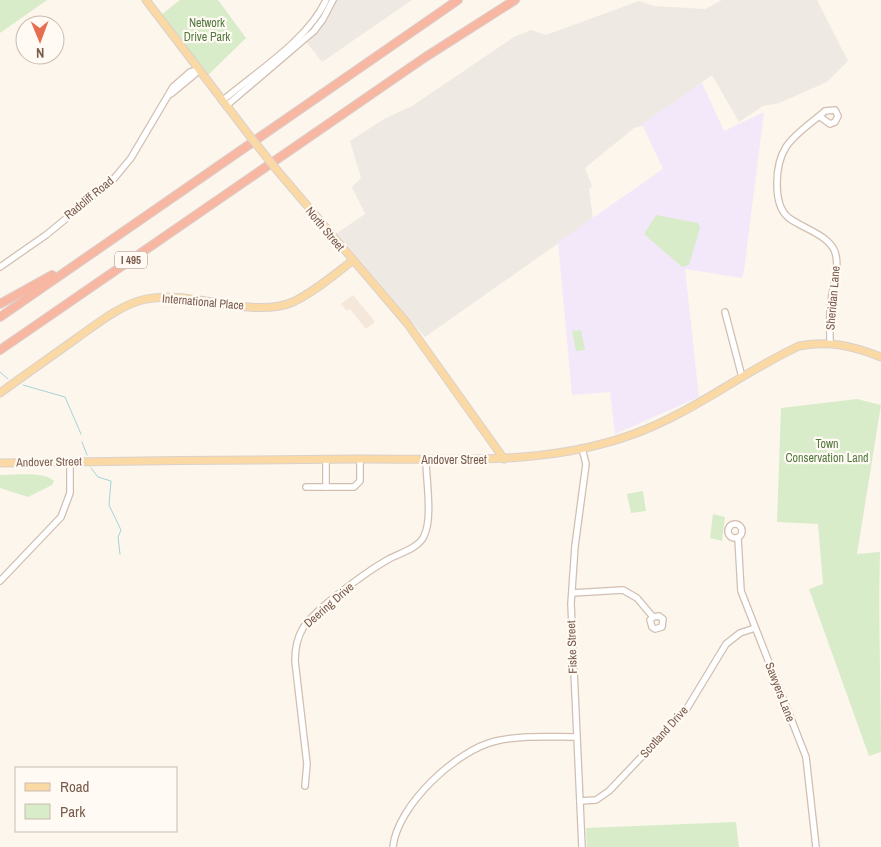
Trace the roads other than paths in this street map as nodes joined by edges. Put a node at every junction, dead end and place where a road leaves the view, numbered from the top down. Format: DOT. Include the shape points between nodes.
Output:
graph roads {
  1 [pos="146,0"];
  2 [pos="326,0"];
  3 [pos="333,0"];
  4 [pos="458,0"];
  5 [pos="515,0"];
  6 [pos="198,70"];
  7 [pos="224,104"];
  8 [pos="820,116"];
  9 [pos="110,240"];
  10 [pos="352,261"];
  11 [pos="0,267"];
  12 [pos="0,304"];
  13 [pos="725,312"];
  14 [pos="0,317"];
  15 [pos="830,343"];
  16 [pos="0,350"];
  17 [pos="881,357"];
  18 [pos="742,377"];
  19 [pos="0,392"];
  20 [pos="582,448"];
  21 [pos="360,459"];
  22 [pos="504,459"];
  23 [pos="326,460"];
  24 [pos="426,460"];
  25 [pos="70,462"];
  26 [pos="0,463"];
  27 [pos="306,487"];
  28 [pos="326,487"];
  29 [pos="738,538"];
  30 [pos="0,581"];
  31 [pos="572,593"];
  32 [pos="653,617"];
  33 [pos="755,628"];
  34 [pos="576,737"];
  35 [pos="305,786"];
  36 [pos="580,801"];
  37 [pos="393,847"];
  38 [pos="582,847"];
  39 [pos="816,847"];
  1 -- 6 [label="main road, North Street"];
  2 -- 7 [label="street" via="318,16 295,41"];
  3 -- 7 [label="street" via="314,31"];
  4 -- 9 [label="highway, I 495"];
  5 -- 16 [label="highway, I 495" via="424,58"];
  6 -- 7 [label="main road, North Street"];
  6 -- 11 [label="street, Radcliff Road" via="169,95 131,158 112,181 46,235"];
  7 -- 10 [label="main road, North Street, bridge"];
  8 -- 15 [label="street, Sheridan Lane" via="786,146 780,166 778,194 787,217 826,240 834,252 836,266 830,302"];
  9 -- 12 [label="highway"];
  9 -- 14 [label="highway, I 495"];
  10 -- 19 [label="main road, International Place" via="287,304 254,306 169,297 131,303"];
  10 -- 22 [label="main road, North Street" via="407,324"];
  13 -- 18 [label="street"];
  15 -- 17 [label="main road, Andover Street" via="856,347"];
  15 -- 18 [label="main road, Andover Street" via="799,346"];
  18 -- 20 [label="main road, Andover Street" via="630,436"];
  20 -- 22 [label="main road, Andover Street"];
  20 -- 31 [label="street, Fiske Street" via="586,464"];
  21 -- 23 [label="main road, Andover Street"];
  21 -- 24 [label="main road, Andover Street"];
  21 -- 28 [label="street" via="358,485"];
  22 -- 24 [label="main road, Andover Street"];
  23 -- 25 [label="main road, Andover Street"];
  23 -- 28 [label="street"];
  24 -- 35 [label="street, Deering Drive" via="428,525 423,539 347,588 316,614 300,634 295,654 307,764"];
  25 -- 26 [label="main road, Andover Street"];
  25 -- 30 [label="street" via="70,493 61,517"];
  27 -- 28 [label="street"];
  29 -- 33 [label="street, Sawyers Lane" via="742,591"];
  31 -- 32 [label="street" via="624,590 637,598"];
  31 -- 34 [label="street, Fiske Street"];
  33 -- 36 [label="street, Scotland Drive" via="740,633 726,644 686,710 609,791 596,800"];
  33 -- 39 [label="street, Sawyers Lane" via="806,757"];
  34 -- 36 [label="street, Fiske Street"];
  34 -- 37 [label="street" via="508,739 474,749 408,808 396,831"];
  36 -- 38 [label="street, Fiske Street"];
}
